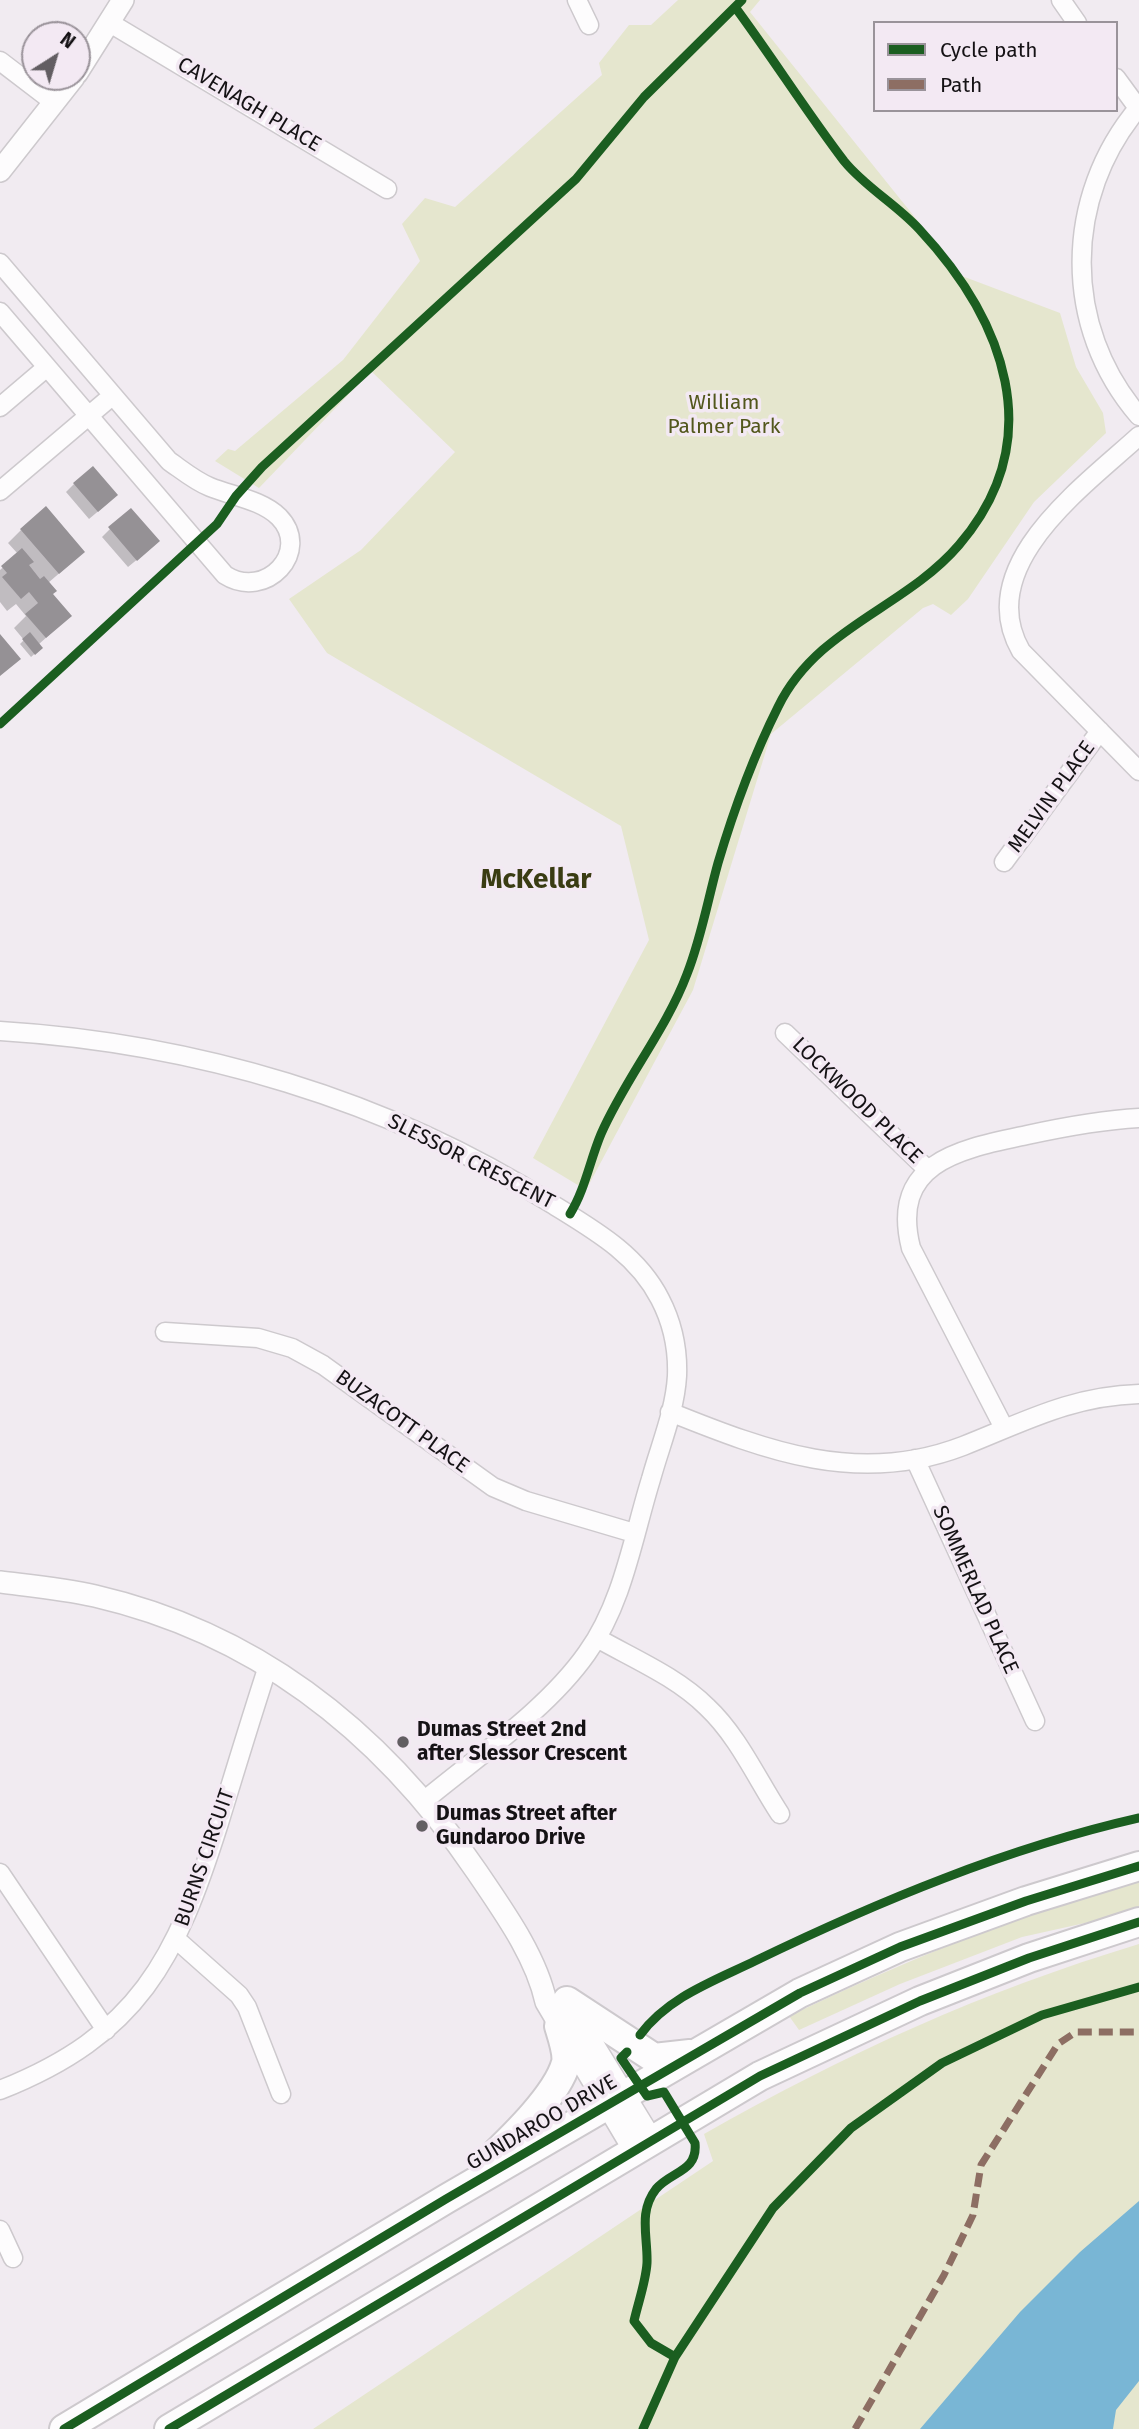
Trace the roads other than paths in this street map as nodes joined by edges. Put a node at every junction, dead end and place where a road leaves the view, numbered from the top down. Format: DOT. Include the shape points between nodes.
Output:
graph roads {
  1 [pos="123,0"];
  2 [pos="578,0"];
  3 [pos="1061,0"];
  4 [pos="1076,21"];
  5 [pos="110,23"];
  6 [pos="589,25"];
  7 [pos="91,52"];
  8 [pos="0,61"];
  9 [pos="1118,81"];
  10 [pos="64,91"];
  11 [pos="55,103"];
  12 [pos="1138,107"];
  13 [pos="0,171"];
  14 [pos="387,188"];
  15 [pos="0,263"];
  16 [pos="0,312"];
  17 [pos="47,367"];
  18 [pos="111,396"];
  19 [pos="0,407"];
  20 [pos="89,415"];
  21 [pos="1139,416"];
  22 [pos="1139,436"];
  23 [pos="0,491"];
  24 [pos="1100,732"];
  25 [pos="1139,771"];
  26 [pos="1004,862"];
  27 [pos="0,1031"];
  28 [pos="785,1033"];
  29 [pos="1139,1118"];
  30 [pos="928,1170"];
  31 [pos="165,1332"];
  32 [pos="1139,1394"];
  33 [pos="670,1412"];
  34 [pos="1004,1428"];
  35 [pos="915,1459"];
  36 [pos="634,1533"];
  37 [pos="0,1582"];
  38 [pos="597,1638"];
  39 [pos="268,1666"];
  40 [pos="1035,1721"];
  41 [pos="425,1800"];
  42 [pos="780,1815"];
  43 [pos="1139,1866"];
  44 [pos="0,1873"];
  45 [pos="1139,1922"];
  46 [pos="177,1940"];
  47 [pos="563,2013"];
  48 [pos="106,2030"];
  49 [pos="698,2053"];
  50 [pos="0,2090"];
  51 [pos="281,2094"];
  52 [pos="616,2101"];
  53 [pos="643,2145"];
  54 [pos="446,2199"];
  55 [pos="0,2230"];
  56 [pos="13,2258"];
  57 [pos="64,2429"];
  58 [pos="169,2429"];
  1 -- 5 [label="street"];
  2 -- 6 [label="street"];
  3 -- 4 [label="street"];
  5 -- 7 [label="street"];
  5 -- 14 [label="street, CAVENAGH PLACE"];
  8 -- 11 [label="street"];
  9 -- 12 [label="street"];
  10 -- 11 [label="street"];
  11 -- 13 [label="street"];
  12 -- 21 [label="street" via="1111,145 1093,186 1080,263 1094,341 1113,382"];
  15 -- 18 [label="street"];
  16 -- 17 [label="street"];
  17 -- 19 [label="street"];
  17 -- 20 [label="street"];
  18 -- 20 [label="street"];
  18 -- 20 [label="street" via="169,461 195,480 266,507 281,519 290,544 276,573 251,583 225,575"];
  20 -- 23 [label="street"];
  22 -- 24 [label="street" via="1051,520 1018,564 1007,601 1009,627 1021,651"];
  24 -- 25 [label="street"];
  24 -- 26 [label="street, MELVIN PLACE"];
  27 -- 33 [label="street, SLESSOR CRESCENT" via="127,1045 258,1074 385,1118 506,1176 611,1242 651,1283 675,1346 677,1375"];
  28 -- 30 [label="street, LOCKWOOD PLACE"];
  29 -- 30 [label="street" via="1094,1121 968,1148 946,1156"];
  30 -- 34 [label="street" via="914,1189 908,1212 911,1248"];
  31 -- 36 [label="street, BUZACOTT PLACE" via="258,1338 292,1348 323,1365 494,1488"];
  32 -- 34 [label="street" via="1075,1402"];
  33 -- 35 [label="street" via="794,1457 866,1464"];
  33 -- 36 [label="street, SLESSOR CRESCENT"];
  34 -- 35 [label="street" via="961,1447"];
  35 -- 40 [label="street, SOMMERLAD PLACE"];
  36 -- 38 [label="street, SLESSOR CRESCENT" via="616,1596"];
  37 -- 39 [label="street" via="65,1590 166,1618"];
  38 -- 41 [label="street, SLESSOR CRESCENT" via="560,1686"];
  38 -- 42 [label="street" via="707,1706 724,1725"];
  39 -- 41 [label="street" via="352,1726"];
  39 -- 46 [label="street, BURNS CIRCUIT" via="199,1888"];
  41 -- 47 [label="street" via="484,1882 540,1975 546,2003"];
  43 -- 49 [label="main road, GUNDAROO DRIVE" via="900,1947 800,1993"];
  44 -- 48 [label="street"];
  45 -- 53 [label="main road" via="1028,1958 909,2006 760,2076"];
  46 -- 48 [label="street, BURNS CIRCUIT" via="138,1997"];
  46 -- 51 [label="street" via="247,2007"];
  47 -- 49 [label="main road" via="654,2058"];
  47 -- 52 [label="street"];
  47 -- 54 [label="main road" via="566,2061 556,2083 519,2132"];
  48 -- 50 [label="street, BURNS CIRCUIT" via="62,2062"];
  49 -- 52 [label="main road, GUNDAROO DRIVE"];
  52 -- 53 [label="street"];
  52 -- 54 [label="main road, GUNDAROO DRIVE"];
  53 -- 58 [label="main road"];
  54 -- 57 [label="main road, GUNDAROO DRIVE"];
  55 -- 56 [label="street"];
}
